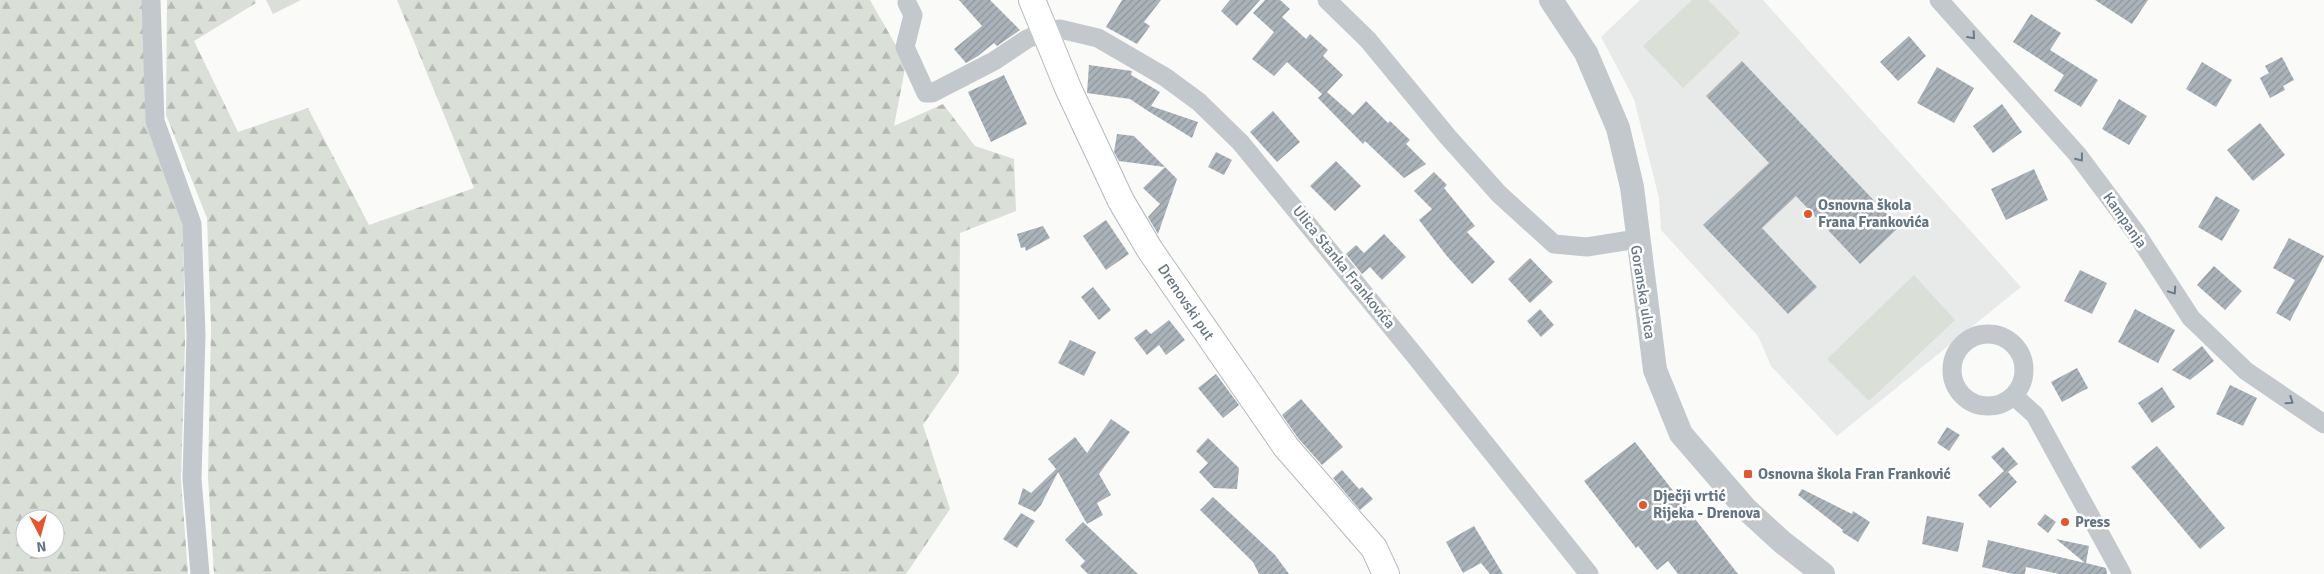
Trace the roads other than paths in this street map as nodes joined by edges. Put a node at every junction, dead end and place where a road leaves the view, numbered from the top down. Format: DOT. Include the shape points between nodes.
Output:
graph roads {
  1 [pos="151,0"];
  2 [pos="1032,0"];
  3 [pos="1327,0"];
  4 [pos="1551,0"];
  5 [pos="1939,0"];
  6 [pos="907,4"];
  7 [pos="1046,31"];
  8 [pos="1637,239"];
  9 [pos="2014,396"];
  10 [pos="2324,424"];
  11 [pos="200,574"];
  12 [pos="1386,574"];
  13 [pos="1589,574"];
  14 [pos="1823,574"];
  15 [pos="2122,574"];
  1 -- 11 [label="street" via="155,120 192,224 196,335 192,479"];
  2 -- 7 [label="main road, Drenovski put"];
  3 -- 8 [label="street, Goranska ulica" via="1368,40 1499,194 1554,244 1587,247"];
  4 -- 8 [label="street" via="1586,53 1618,128 1632,187"];
  5 -- 10 [label="street, Kampanja, one-way" via="2077,154 2136,233 2191,318 2246,371"];
  6 -- 7 [label="street" via="913,15 905,47 926,93 943,88"];
  7 -- 12 [label="main road, Drenovski put" via="1068,88 1120,201 1150,250 1286,447 1374,548"];
  7 -- 13 [label="street, Ulica Stanka Frankovića" via="1075,31 1098,38 1165,77 1223,124 1309,224"];
  8 -- 14 [label="street, Goranska ulica" via="1654,370 1682,434 1746,509"];
  9 -- 15 [label="street" via="2035,415"];
}
